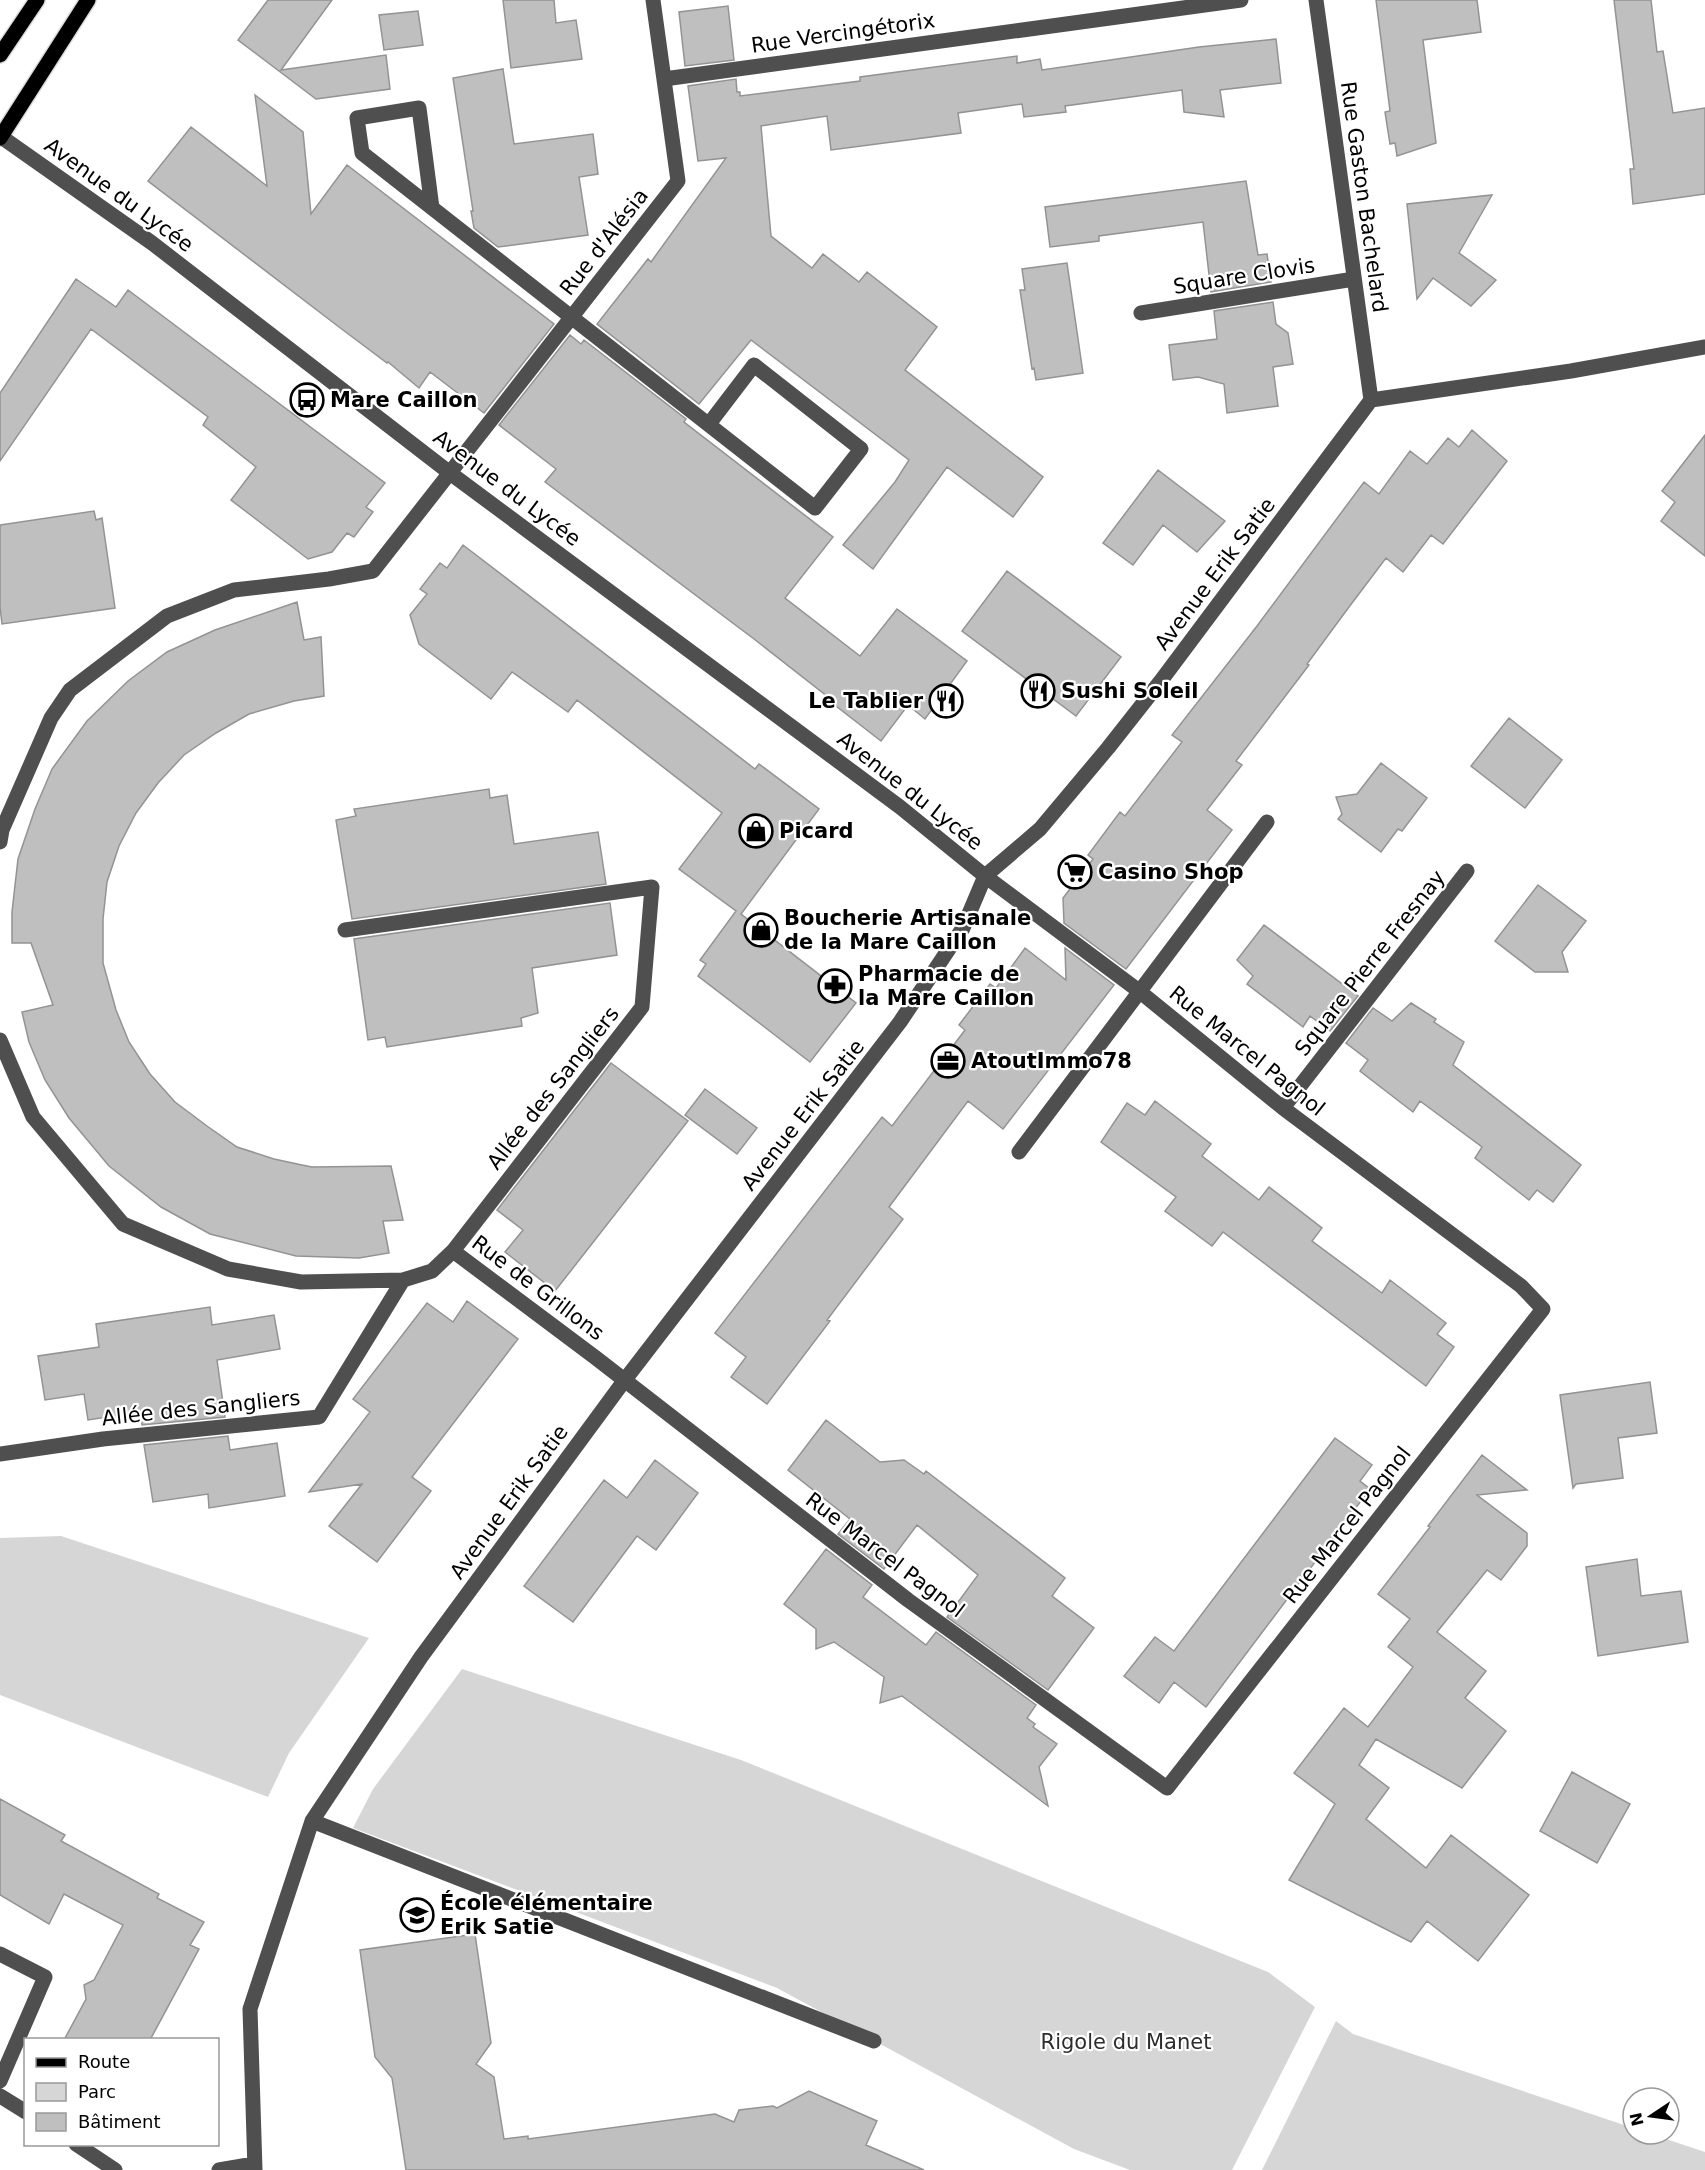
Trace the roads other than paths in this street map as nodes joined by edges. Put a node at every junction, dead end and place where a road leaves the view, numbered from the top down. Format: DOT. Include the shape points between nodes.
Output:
graph roads {
  1 [pos="37,0"];
  2 [pos="88,0"];
  3 [pos="653,0"];
  4 [pos="1241,0"];
  5 [pos="1316,0"];
  6 [pos="0,55"];
  7 [pos="664,79"];
  8 [pos="0,126"];
  9 [pos="0,137"];
  10 [pos="432,208"];
  11 [pos="1354,279"];
  12 [pos="1141,313"];
  13 [pos="572,317"];
  14 [pos="1705,347"];
  15 [pos="1371,400"];
  16 [pos="708,424"];
  17 [pos="450,473"];
  18 [pos="1267,822"];
  19 [pos="0,842"];
  20 [pos="1467,871"];
  21 [pos="986,876"];
  22 [pos="345,930"];
  23 [pos="1139,991"];
  24 [pos="0,1040"];
  25 [pos="1283,1108"];
  26 [pos="1019,1152"];
  27 [pos="453,1251"];
  28 [pos="403,1280"];
  29 [pos="624,1381"];
  30 [pos="0,1454"];
  31 [pos="312,1821"];
  32 [pos="0,1954"];
  33 [pos="874,2041"];
  34 [pos="0,2081"];
  35 [pos="0,2096"];
  36 [pos="24,2111"];
  37 [pos="78,2146"];
  38 [pos="254,2167"];
  39 [pos="115,2170"];
  40 [pos="219,2170"];
  1 -- 6 [label="main road"];
  2 -- 9 [label="main road"];
  3 -- 7 [label="street, Rue d'Alésia"];
  4 -- 7 [label="street, Rue Vercingétorix"];
  5 -- 11 [label="street, Rue Gaston Bachelard"];
  7 -- 13 [label="street, Rue d'Alésia" via="678,181"];
  8 -- 9 [label="main road"];
  9 -- 17 [label="street, Avenue du Lycée" via="152,243"];
  10 -- 10 [label="street" via="362,153 357,118 419,108"];
  10 -- 13 [label="street"];
  11 -- 12 [label="street, Square Clovis"];
  11 -- 15 [label="street, Rue Gaston Bachelard"];
  13 -- 16 [label="street"];
  13 -- 17 [label="street, Rue d'Alésia"];
  14 -- 15 [label="street"];
  15 -- 21 [label="street, Avenue Erik Satie" via="1108,748 1040,829"];
  16 -- 16 [label="street" via="754,365 861,449 815,508"];
  17 -- 19 [label="street" via="373,571 234,590 167,616 70,690 51,718"];
  17 -- 21 [label="street, Avenue du Lycée" via="900,807"];
  18 -- 23 [label="street"];
  20 -- 25 [label="street, Square Pierre Fresnay"];
  21 -- 23 [label="street, Rue Marcel Pagnol"];
  21 -- 29 [label="street, Avenue Erik Satie" via="963,928 900,1022"];
  22 -- 27 [label="street, Allée des Sangliers" via="652,887 642,1007"];
  23 -- 25 [label="street, Rue Marcel Pagnol"];
  23 -- 26 [label="street"];
  24 -- 28 [label="street, Rue de Grillons" via="33,1118 123,1224 228,1269 301,1282"];
  25 -- 29 [label="street, Rue Marcel Pagnol" via="1521,1286 1543,1309 1167,1788 908,1600"];
  27 -- 28 [label="street, Rue de Grillons" via="432,1271"];
  27 -- 29 [label="street, Rue de Grillons"];
  28 -- 30 [label="street, Allée des Sangliers" via="319,1417"];
  29 -- 31 [label="street, Avenue Erik Satie" via="421,1657"];
  31 -- 33 [label="street"];
  31 -- 38 [label="street, Avenue Erik Satie" via="250,2009"];
  32 -- 34 [label="street" via="45,1977"];
  35 -- 36 [label="street"];
  37 -- 39 [label="street"];
  38 -- 40 [label="street"];
}
